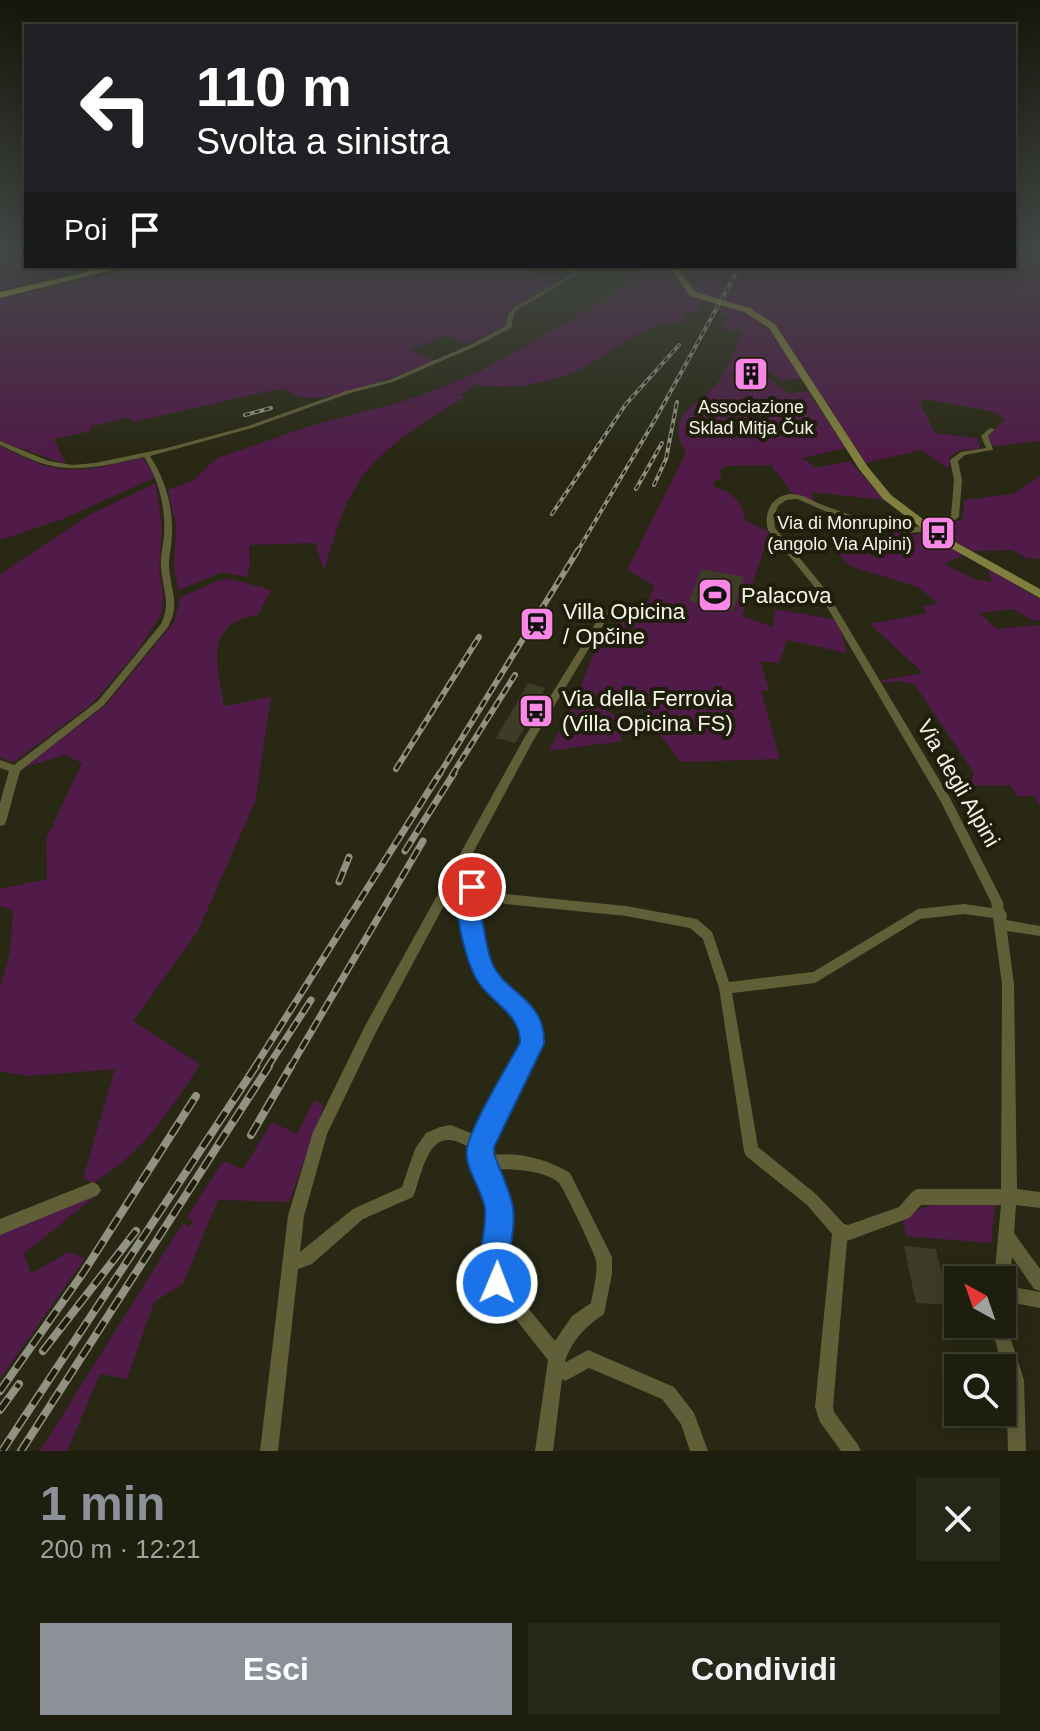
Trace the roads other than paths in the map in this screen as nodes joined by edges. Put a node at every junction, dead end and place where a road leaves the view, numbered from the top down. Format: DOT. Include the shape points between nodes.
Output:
graph roads {
  1 [pos="511,319"];
  2 [pos="761,319"];
  3 [pos="992,429"];
  4 [pos="0,443"];
  5 [pos="146,455"];
  6 [pos="927,529"];
  7 [pos="1040,594"];
  8 [pos="607,612"];
  9 [pos="0,764"];
  10 [pos="15,769"];
  11 [pos="0,822"];
  12 [pos="453,879"];
  13 [pos="472,887"];
  14 [pos="1002,920"];
  15 [pos="1040,931"];
  16 [pos="725,988"];
  17 [pos="481,1145"];
  18 [pos="484,1163"];
  19 [pos="93,1190"];
  20 [pos="1009,1198"];
  21 [pos="1040,1200"];
  22 [pos="0,1227"];
  23 [pos="840,1231"];
  24 [pos="1006,1235"];
  25 [pos="290,1264"];
  26 [pos="1003,1266"];
  27 [pos="1040,1283"];
  28 [pos="1016,1298"];
  29 [pos="1040,1300"];
  30 [pos="1003,1338"];
  31 [pos="556,1361"];
  32 [pos="269,1451"];
  33 [pos="544,1451"];
  34 [pos="699,1451"];
  35 [pos="852,1451"];
  36 [pos="1017,1451"];
  1 -- 5 [label="street" via="509,327 418,371"];
  2 -- 6 [label="main road" via="772,326 872,480"];
  3 -- 6 [label="street" via="984,436 990,449 963,453 954,460 955,517"];
  4 -- 5 [label="street" via="47,463 72,467"];
  5 -- 10 [label="street" via="157,469 164,501 172,612 101,703"];
  6 -- 7 [label="main road"];
  6 -- 14 [label="street, Via degli Alpini" via="893,528 794,496 780,500 768,521 821,589 852,641 960,826"];
  8 -- 12 [label="street" via="528,740"];
  9 -- 10 [label="street"];
  10 -- 11 [label="street"];
  12 -- 13 [label="street"];
  12 -- 25 [label="street" via="333,1102 304,1181"];
  13 -- 16 [label="street" via="505,899 693,923 708,936"];
  13 -- 17 [label="street" via="468,896 481,965 523,1011 532,1033 532,1044"];
  14 -- 15 [label="street"];
  14 -- 16 [label="street" via="964,909 918,914 815,977"];
  14 -- 20 [label="street, Via degli Alpini" via="1008,984"];
  16 -- 23 [label="street" via="751,1151 812,1200"];
  17 -- 18 [label="street"];
  17 -- 25 [label="street" via="451,1132 433,1138 416,1158 408,1192 358,1214 306,1258"];
  18 -- 31 [label="street" via="500,1217 493,1277"];
  18 -- 31 [label="street" via="531,1166 565,1178 604,1257 598,1308 578,1322"];
  19 -- 22 [label="street"];
  20 -- 21 [label="street"];
  20 -- 23 [label="street" via="917,1197 904,1213 848,1233"];
  20 -- 24 [label="street, Via degli Alpini"];
  23 -- 35 [label="street" via="824,1407"];
  24 -- 26 [label="street, Via degli Alpini"];
  24 -- 27 [label="street"];
  25 -- 32 [label="street"];
  28 -- 29 [label="street"];
  30 -- 36 [label="street" via="1015,1380"];
  31 -- 33 [label="street"];
  31 -- 34 [label="street" via="565,1372 588,1359 668,1393 688,1419"];
}
